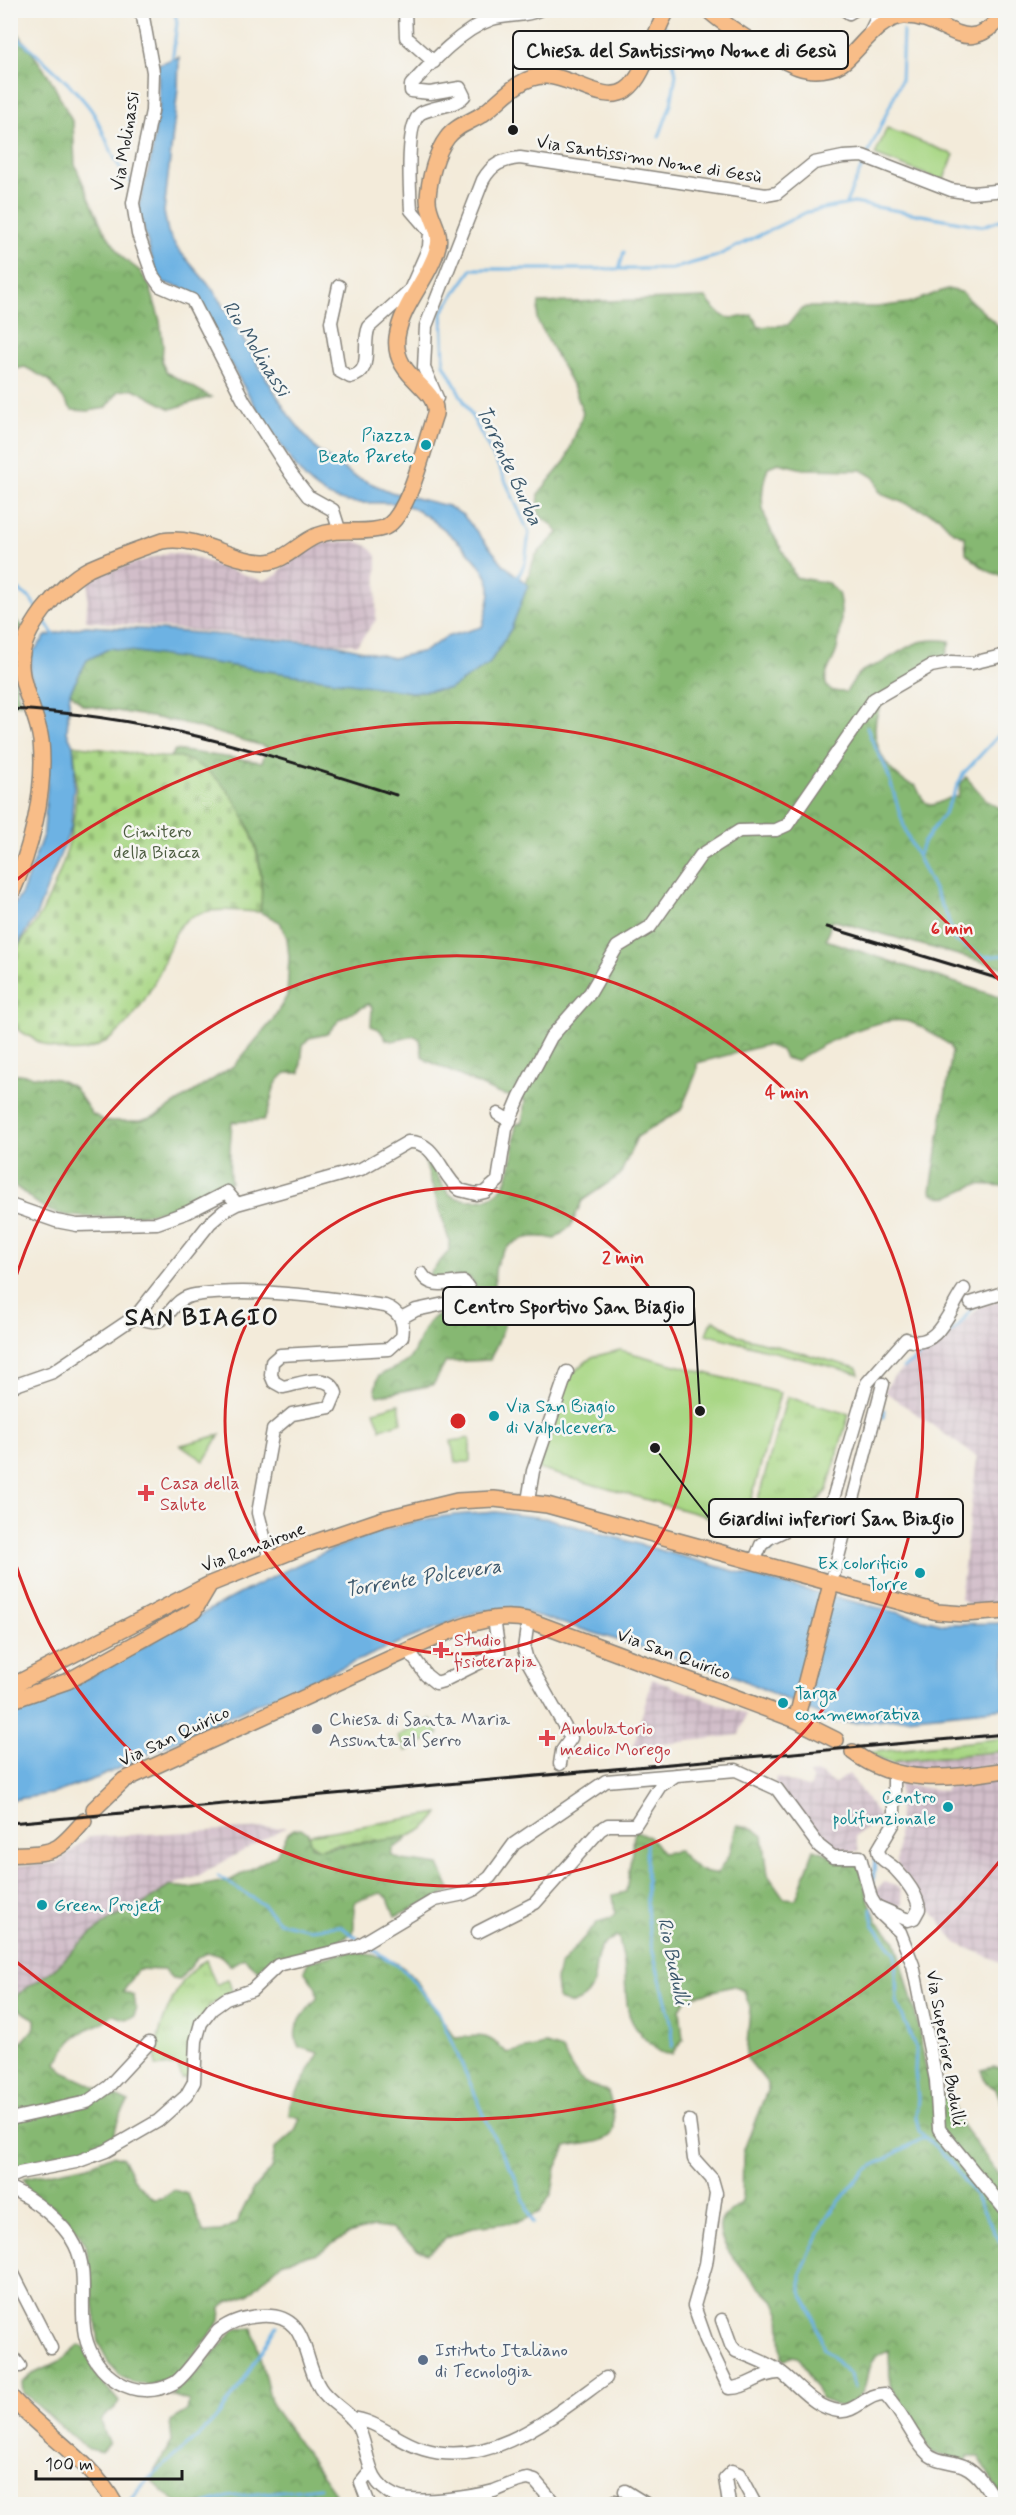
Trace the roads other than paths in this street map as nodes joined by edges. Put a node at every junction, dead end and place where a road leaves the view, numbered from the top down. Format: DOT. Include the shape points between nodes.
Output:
graph roads {
  1 [pos="138,10"];
  2 [pos="405,10"];
  3 [pos="538,10"];
  4 [pos="668,10"];
  5 [pos="708,10"];
  6 [pos="845,10"];
  7 [pos="854,10"];
  8 [pos="881,10"];
  9 [pos="1005,11"];
  10 [pos="865,40"];
  11 [pos="434,62"];
  12 [pos="1005,190"];
  13 [pos="339,286"];
  14 [pos="412,292"];
  15 [pos="436,408"];
  16 [pos="339,529"];
  17 [pos="1005,654"];
  18 [pos="10,897"];
  19 [pos="498,1114"];
  20 [pos="510,1121"];
  21 [pos="237,1204"];
  22 [pos="10,1205"];
  23 [pos="422,1274"];
  24 [pos="964,1288"];
  25 [pos="1005,1292"];
  26 [pos="971,1303"];
  27 [pos="136,1316"];
  28 [pos="401,1318"];
  29 [pos="567,1372"];
  30 [pos="883,1384"];
  31 [pos="10,1387"];
  32 [pos="528,1501"];
  33 [pos="270,1560"];
  34 [pos="754,1562"];
  35 [pos="210,1584"];
  36 [pos="830,1590"];
  37 [pos="1005,1611"];
  38 [pos="494,1618"];
  39 [pos="528,1620"];
  40 [pos="409,1651"];
  41 [pos="10,1687"];
  42 [pos="10,1701"];
  43 [pos="797,1713"];
  44 [pos="836,1740"];
  45 [pos="853,1752"];
  46 [pos="560,1764"];
  47 [pos="1005,1770"];
  48 [pos="894,1773"];
  49 [pos="677,1774"];
  50 [pos="94,1809"];
  51 [pos="84,1821"];
  52 [pos="10,1855"];
  53 [pos="877,1906"];
  54 [pos="478,1932"];
  55 [pos="149,2043"];
  56 [pos="10,2118"];
  57 [pos="689,2121"];
  58 [pos="10,2177"];
  59 [pos="10,2188"];
  60 [pos="1005,2211"];
  61 [pos="10,2268"];
  62 [pos="722,2320"];
  63 [pos="51,2348"];
  64 [pos="10,2353"];
  65 [pos="20,2366"];
  66 [pos="782,2373"];
  67 [pos="606,2378"];
  68 [pos="10,2396"];
  69 [pos="351,2418"];
  70 [pos="370,2472"];
  71 [pos="625,2491"];
  72 [pos="456,2501"];
  73 [pos="115,2505"];
  74 [pos="369,2505"];
  75 [pos="555,2505"];
  76 [pos="646,2505"];
  77 [pos="729,2505"];
  78 [pos="755,2505"];
  79 [pos="996,2505"];
  1 -- 16 [label="street, Via Molinassi" via="143,17 153,72 152,111 133,203 138,234 153,276 160,286 192,300 244,401 308,496 333,510"];
  2 -- 11 [label="street" via="406,37"];
  3 -- 11 [label="street" via="485,22"];
  4 -- 14 [label="main road" via="637,78 626,90 608,95 570,80 533,77 448,135 428,202 438,232 438,248"];
  5 -- 10 [label="main road" via="798,67 808,69 819,71 844,63"];
  6 -- 7 [label="street"];
  8 -- 10 [label="street"];
  9 -- 10 [label="main road" via="989,30 974,36 955,34 922,19 902,16 884,24"];
  11 -- 14 [label="street" via="411,85 411,91 430,93 460,88 465,94 460,100 422,112 414,124 409,163 411,210 428,226 431,237"];
  12 -- 15 [label="street, Via Santissimo Nome di Gesù" via="951,190 863,156 814,163 777,193 766,195 527,159 500,162 483,180 430,310 423,355 437,399"];
  13 -- 14 [label="street" via="331,322 339,371 350,377 365,365 369,327"];
  14 -- 15 [label="main road" via="399,328 397,356"];
  15 -- 16 [label="main road" via="409,492 393,521 383,528"];
  16 -- 18 [label="main road" via="316,536 266,562 205,544 162,541 88,570 37,618 23,643 21,668 41,743 39,793 33,835"];
  17 -- 20 [label="street" via="972,663 931,666 874,699 787,825 776,830 739,831 701,855 663,913 650,927 617,947 590,993 551,1036"];
  19 -- 20 [label="street"];
  20 -- 21 [label="street" via="498,1180 485,1191 468,1193 454,1186 428,1147 416,1141 361,1168"];
  21 -- 22 [label="street" via="226,1192 157,1223 96,1226 56,1221"];
  21 -- 27 [label="street" via="210,1223"];
  23 -- 28 [label="street" via="427,1281 438,1284 464,1282 468,1296"];
  24 -- 34 [label="street" via="945,1324 926,1340 906,1339 867,1383 833,1499 825,1511 769,1538 761,1545"];
  25 -- 26 [label="street"];
  27 -- 28 [label="street" via="157,1322 193,1295 270,1294 385,1306"];
  27 -- 31 [label="street" via="53,1372"];
  28 -- 33 [label="street" via="402,1337 389,1349 280,1355 272,1362 271,1375 278,1385 324,1380 336,1393 330,1407 292,1414 273,1430 258,1513"];
  29 -- 32 [label="street" via="532,1472"];
  30 -- 36 [label="street"];
  32 -- 33 [label="main road, Via Romairone" via="457,1501 421,1508"];
  32 -- 34 [label="main road, Via Romairone"];
  33 -- 35 [label="main road, Via Romairone"];
  34 -- 36 [label="main road, Via Romairone"];
  35 -- 41 [label="main road, Via Romairone"];
  35 -- 42 [label="main road" via="194,1611 68,1680"];
  36 -- 37 [label="main road, Via Romairone" via="937,1612"];
  36 -- 43 [label="main road"];
  38 -- 39 [label="main road, Via San Quirico"];
  38 -- 40 [label="main road, Via San Quirico" via="465,1625"];
  38 -- 40 [label="street" via="499,1653 443,1681 429,1679"];
  39 -- 43 [label="main road, Via San Quirico"];
  39 -- 46 [label="street" via="524,1648 527,1660 571,1738 562,1750"];
  40 -- 50 [label="main road, Via San Quirico" via="124,1780"];
  43 -- 44 [label="main road, Via San Quirico"];
  45 -- 48 [label="main road" via="873,1766"];
  47 -- 48 [label="main road" via="947,1779"];
  48 -- 53 [label="street" via="894,1823 878,1850 883,1861 896,1869 908,1885 919,1909 908,1920"];
  49 -- 53 [label="street, Via Superiore Budulli" via="736,1770 777,1789 819,1846 833,1857 860,1857 871,1898"];
  49 -- 54 [label="street" via="660,1786 635,1825 608,1825 600,1830 535,1903"];
  49 -- 58 [label="street" via="606,1781 514,1844 490,1877 475,1888 435,1900 358,1946 273,1968 252,1990 226,1999 201,2023 194,2082 186,2096 158,2121 106,2151"];
  51 -- 52 [label="main road" via="54,1851"];
  53 -- 60 [label="street, Via Superiore Budulli" via="900,1932 913,1965 936,2080 939,2129"];
  55 -- 56 [label="street" via="108,2087 87,2103"];
  57 -- 66 [label="street" via="694,2159 712,2179 716,2193 694,2306 705,2340 729,2388 768,2373"];
  59 -- 69 [label="street" via="24,2194 57,2222 75,2244 81,2266 85,2336 112,2381 124,2388 155,2390 176,2382 226,2325 253,2317 281,2317 299,2333 319,2387"];
  61 -- 63 [label="street"];
  62 -- 66 [label="street" via="736,2351"];
  64 -- 65 [label="street"];
  66 -- 79 [label="street" via="801,2392 840,2412 874,2394 885,2394 926,2452 937,2460 972,2470"];
  67 -- 69 [label="street" via="516,2439 450,2454 418,2448 362,2419"];
  68 -- 73 [label="main road" via="30,2419 105,2485"];
  69 -- 70 [label="street" via="358,2427"];
  70 -- 72 [label="street" via="382,2487 399,2498"];
  70 -- 74 [label="street" via="361,2483"];
  71 -- 76 [label="street"];
  72 -- 75 [label="street" via="528,2479"];
  77 -- 78 [label="street" via="725,2478 732,2471 739,2474"];
}
